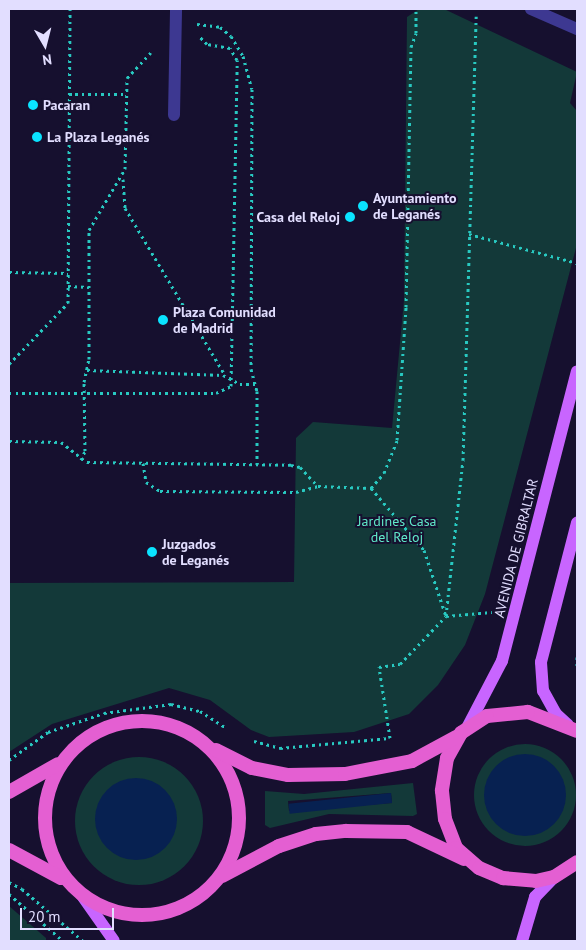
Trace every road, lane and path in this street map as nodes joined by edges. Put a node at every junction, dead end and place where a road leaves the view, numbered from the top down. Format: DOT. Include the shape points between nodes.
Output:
graph roads {
  1 [pos="70,9"];
  2 [pos="176,9"];
  3 [pos="416,9"];
  4 [pos="531,9"];
  5 [pos="476,16"];
  6 [pos="198,19"];
  7 [pos="176,23"];
  8 [pos="198,24"];
  9 [pos="577,29"];
  10 [pos="151,43"];
  11 [pos="70,94"];
  12 [pos="127,94"];
  13 [pos="174,115"];
  14 [pos="123,176"];
  15 [pos="469,234"];
  16 [pos="577,263"];
  17 [pos="9,272"];
  18 [pos="68,273"];
  19 [pos="68,286"];
  20 [pos="89,287"];
  21 [pos="9,364"];
  22 [pos="87,370"];
  23 [pos="577,372"];
  24 [pos="226,375"];
  25 [pos="232,379"];
  26 [pos="256,384"];
  27 [pos="84,391"];
  28 [pos="9,393"];
  29 [pos="9,441"];
  30 [pos="80,460"];
  31 [pos="143,463"];
  32 [pos="257,466"];
  33 [pos="318,486"];
  34 [pos="371,488"];
  35 [pos="577,523"];
  36 [pos="500,615"];
  37 [pos="446,616"];
  38 [pos="577,657"];
  39 [pos="577,666"];
  40 [pos="572,728"];
  41 [pos="229,730"];
  42 [pos="465,730"];
  43 [pos="244,739"];
  44 [pos="204,744"];
  45 [pos="9,760"];
  46 [pos="63,761"];
  47 [pos="9,792"];
  48 [pos="9,850"];
  49 [pos="467,860"];
  50 [pos="577,862"];
  51 [pos="554,877"];
  52 [pos="217,879"];
  53 [pos="9,882"];
  54 [pos="67,882"];
  55 [pos="9,894"];
  56 [pos="81,894"];
  57 [pos="63,941"];
  58 [pos="82,941"];
  59 [pos="114,941"];
  60 [pos="522,941"];
  1 -- 11 [label="path"];
  2 -- 7 [label="street"];
  3 -- 34 [label="path" via="416,33 411,47 406,307 397,440 384,473"];
  4 -- 9 [label="street"];
  5 -- 15 [label="path"];
  6 -- 8 [label="path"];
  7 -- 8 [label="path"];
  7 -- 13 [label="street"];
  8 -- 25 [label="path" via="203,42 230,48 237,60"];
  8 -- 26 [label="path" via="227,31 243,56 251,83 251,369"];
  10 -- 12 [label="path" via="149,55 127,78"];
  11 -- 12 [label="path"];
  11 -- 18 [label="path"];
  12 -- 14 [label="path"];
  14 -- 20 [label="path" via="90,225"];
  14 -- 24 [label="path" via="125,208"];
  15 -- 16 [label="path"];
  15 -- 37 [label="path" via="463,460"];
  17 -- 18 [label="path"];
  18 -- 19 [label="path"];
  19 -- 20 [label="path"];
  19 -- 21 [label="path" via="68,303"];
  20 -- 22 [label="path"];
  22 -- 24 [label="path"];
  22 -- 27 [label="path"];
  23 -- 42 [label="main road, AVENIDA DE GIBRALTAR" via="502,661"];
  24 -- 25 [label="path"];
  25 -- 26 [label="path" via="246,386"];
  25 -- 27 [label="path" via="227,390 216,393"];
  26 -- 32 [label="path"];
  27 -- 28 [label="path"];
  27 -- 30 [label="path" via="85,451"];
  29 -- 30 [label="path" via="61,442"];
  30 -- 31 [label="path"];
  31 -- 32 [label="path"];
  31 -- 33 [label="path" via="146,482 160,491 296,492"];
  32 -- 33 [label="path" via="300,467"];
  33 -- 34 [label="path"];
  34 -- 37 [label="path" via="424,550"];
  35 -- 40 [label="main road" via="541,662 543,691 556,714"];
  36 -- 37 [label="path" via="491,612"];
  37 -- 43 [label="path" via="398,665 378,667 390,738 280,748"];
  38 -- 39 [label="path"];
  40 -- 42 [label="highway" via="528,712 488,716"];
  41 -- 45 [label="path" via="200,711 171,704 138,708 75,720 48,732"];
  42 -- 44 [label="highway" via="412,761 345,774 288,775 252,768"];
  42 -- 49 [label="highway" via="443,769 443,805 450,834"];
  44 -- 46 [label="highway" via="175,727 129,724 82,742"];
  44 -- 52 [label="highway" via="226,768 234,787 240,821 233,853"];
  46 -- 47 [label="highway"];
  46 -- 54 [label="highway" via="47,794 44,811 50,854"];
  48 -- 54 [label="highway"];
  49 -- 51 [label="highway" via="503,878 536,881"];
  49 -- 52 [label="highway" via="407,832 346,831 316,834 279,846"];
  50 -- 51 [label="highway"];
  51 -- 60 [label="main road" via="535,897"];
  52 -- 56 [label="highway" via="193,899 152,914 103,907"];
  53 -- 58 [label="path"];
  54 -- 56 [label="highway"];
  55 -- 57 [label="path"];
  56 -- 59 [label="main road"];
}
